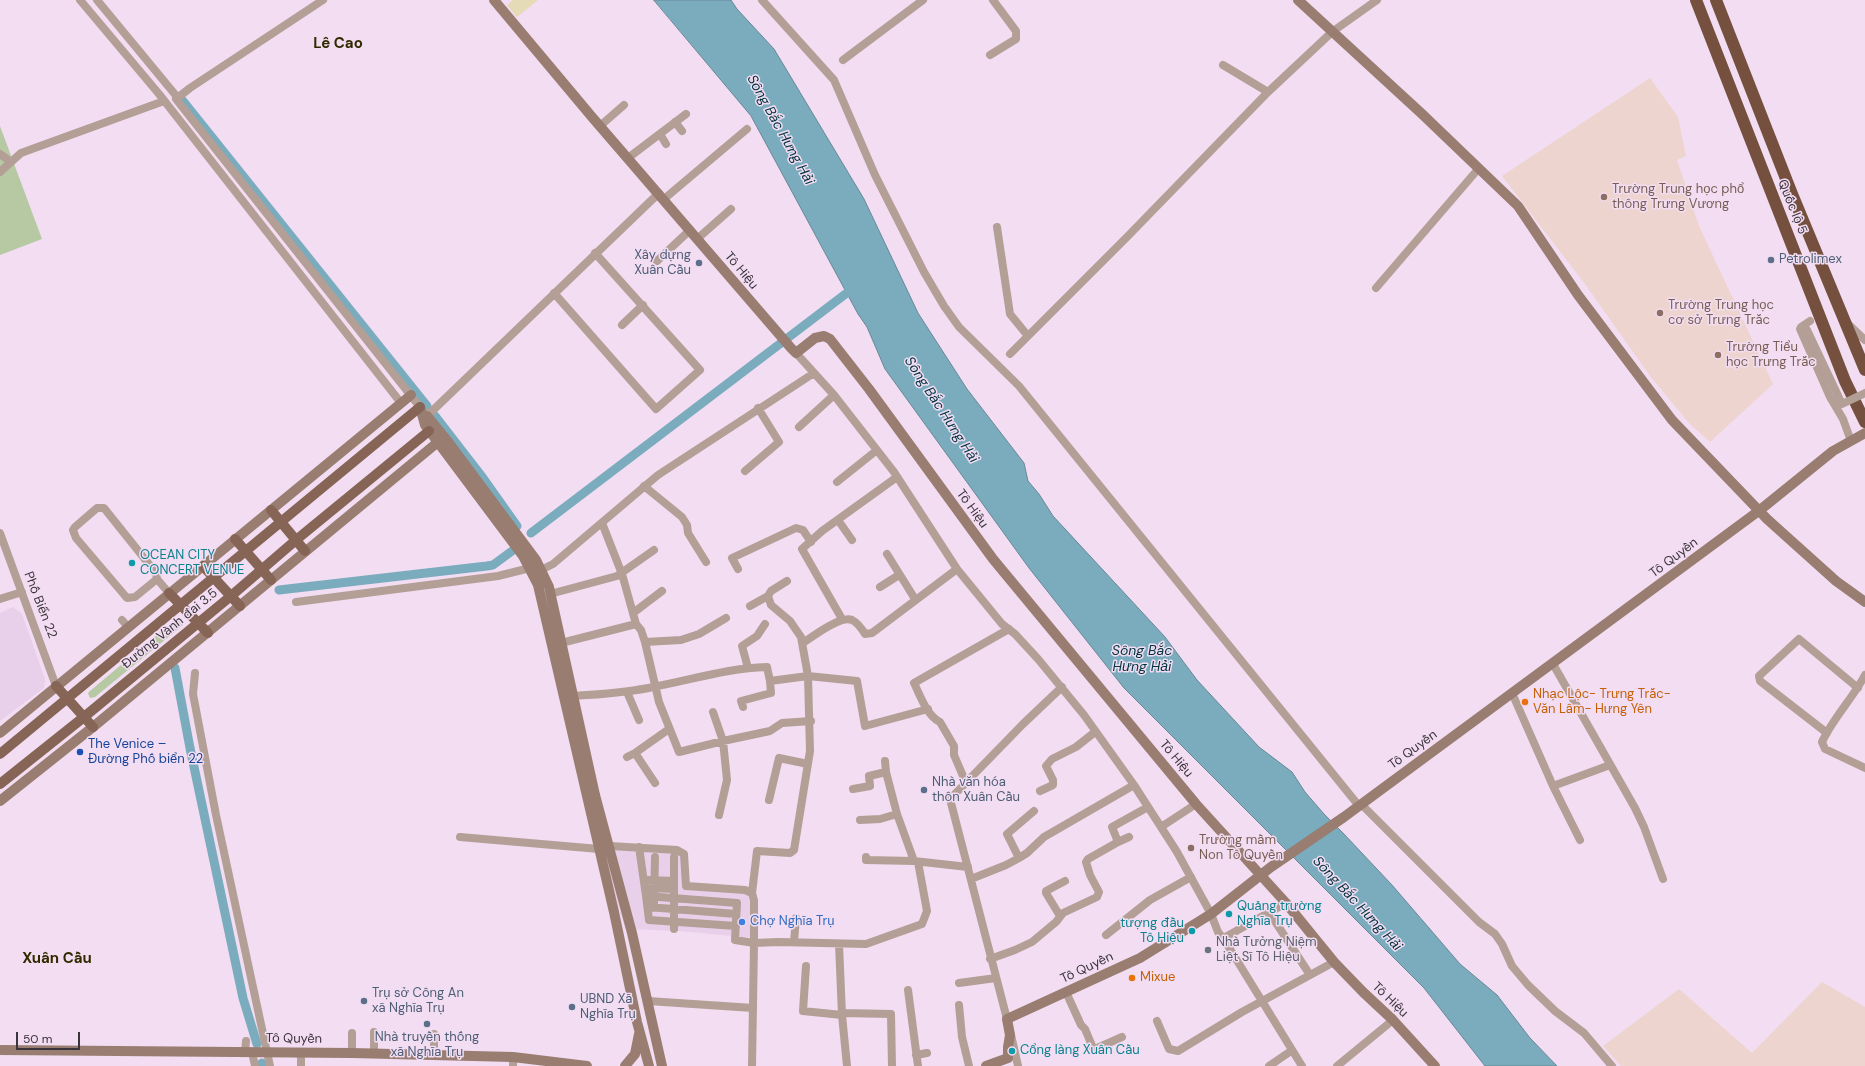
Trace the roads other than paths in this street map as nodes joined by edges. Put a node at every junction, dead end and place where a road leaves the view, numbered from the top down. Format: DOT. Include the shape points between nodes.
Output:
graph roads {
  1 [pos="80,0"];
  2 [pos="97,0"];
  3 [pos="323,0"];
  4 [pos="494,0"];
  5 [pos="762,0"];
  6 [pos="922,0"];
  7 [pos="993,0"];
  8 [pos="1298,0"];
  9 [pos="1377,0"];
  10 [pos="1696,0"];
  11 [pos="1716,0"];
  12 [pos="1332,32"];
  13 [pos="990,55"];
  14 [pos="843,60"];
  15 [pos="1223,65"];
  16 [pos="1268,92"];
  17 [pos="164,101"];
  18 [pos="179,102"];
  19 [pos="624,105"];
  20 [pos="173,112"];
  21 [pos="686,114"];
  22 [pos="675,122"];
  23 [pos="600,126"];
  24 [pos="747,129"];
  25 [pos="682,132"];
  26 [pos="660,134"];
  27 [pos="666,144"];
  28 [pos="0,154"];
  29 [pos="628,158"];
  30 [pos="9,163"];
  31 [pos="1479,168"];
  32 [pos="0,172"];
  33 [pos="661,196"];
  34 [pos="731,209"];
  35 [pos="997,227"];
  36 [pos="690,230"];
  37 [pos="697,239"];
  38 [pos="596,253"];
  39 [pos="657,261"];
  40 [pos="1376,288"];
  41 [pos="554,293"];
  42 [pos="643,305"];
  43 [pos="1818,310"];
  44 [pos="1843,319"];
  45 [pos="1810,321"];
  46 [pos="622,326"];
  47 [pos="1028,336"];
  48 [pos="1865,340"];
  49 [pos="793,351"];
  50 [pos="1010,354"];
  51 [pos="1865,370"];
  52 [pos="814,373"];
  53 [pos="1865,393"];
  54 [pos="411,395"];
  55 [pos="834,395"];
  56 [pos="401,403"];
  57 [pos="420,407"];
  58 [pos="758,408"];
  59 [pos="427,416"];
  60 [pos="1865,422"];
  61 [pos="799,427"];
  62 [pos="429,431"];
  63 [pos="1865,433"];
  64 [pos="1851,440"];
  65 [pos="438,442"];
  66 [pos="877,450"];
  67 [pos="745,471"];
  68 [pos="897,477"];
  69 [pos="837,482"];
  70 [pos="644,486"];
  71 [pos="271,510"];
  72 [pos="1760,510"];
  73 [pos="838,520"];
  74 [pos="281,522"];
  75 [pos="602,523"];
  76 [pos="1,532"];
  77 [pos="236,539"];
  78 [pos="296,540"];
  79 [pos="852,540"];
  80 [pos="811,542"];
  81 [pos="654,550"];
  82 [pos="246,551"];
  83 [pos="305,551"];
  84 [pos="887,554"];
  85 [pos="706,562"];
  86 [pos="203,566"];
  87 [pos="262,568"];
  88 [pos="738,569"];
  89 [pos="957,569"];
  90 [pos="535,570"];
  91 [pos="622,574"];
  92 [pos="899,575"];
  93 [pos="214,578"];
  94 [pos="157,579"];
  95 [pos="271,580"];
  96 [pos="787,582"];
  97 [pos="880,587"];
  98 [pos="662,590"];
  99 [pos="22,592"];
  100 [pos="169,593"];
  101 [pos="550,594"];
  102 [pos="231,596"];
  103 [pos="768,596"];
  104 [pos="0,599"];
  105 [pos="915,599"];
  106 [pos="296,602"];
  107 [pos="1865,602"];
  108 [pos="180,606"];
  109 [pos="240,606"];
  110 [pos="750,606"];
  111 [pos="633,613"];
  112 [pos="726,618"];
  113 [pos="842,619"];
  114 [pos="198,622"];
  115 [pos="636,624"];
  116 [pos="765,624"];
  117 [pos="1008,629"];
  118 [pos="208,633"];
  119 [pos="645,642"];
  120 [pos="561,643"];
  121 [pos="803,643"];
  122 [pos="1553,664"];
  123 [pos="748,668"];
  124 [pos="195,673"];
  125 [pos="1865,675"];
  126 [pos="808,676"];
  127 [pos="770,681"];
  128 [pos="56,686"];
  129 [pos="654,687"];
  130 [pos="1062,687"];
  131 [pos="1858,688"];
  132 [pos="627,692"];
  133 [pos="1512,694"];
  134 [pos="569,698"];
  135 [pos="68,699"];
  136 [pos="743,707"];
  137 [pos="928,710"];
  138 [pos="713,712"];
  139 [pos="84,717"];
  140 [pos="639,720"];
  141 [pos="811,721"];
  142 [pos="93,727"];
  143 [pos="669,729"];
  144 [pos="1095,732"];
  145 [pos="0,733"];
  146 [pos="1827,733"];
  147 [pos="723,742"];
  148 [pos="635,753"];
  149 [pos="0,754"];
  150 [pos="627,757"];
  151 [pos="885,761"];
  152 [pos="808,764"];
  153 [pos="1610,765"];
  154 [pos="1865,768"];
  155 [pos="886,772"];
  156 [pos="655,783"];
  157 [pos="966,783"];
  158 [pos="0,784"];
  159 [pos="1134,785"];
  160 [pos="1553,786"];
  161 [pos="853,789"];
  162 [pos="1040,792"];
  163 [pos="769,800"];
  164 [pos="0,801"];
  165 [pos="1196,804"];
  166 [pos="1360,805"];
  167 [pos="1148,807"];
  168 [pos="1034,811"];
  169 [pos="897,814"];
  170 [pos="719,815"];
  171 [pos="860,820"];
  172 [pos="1161,827"];
  173 [pos="460,837"];
  174 [pos="1129,837"];
  175 [pos="1580,840"];
  176 [pos="1118,842"];
  177 [pos="610,846"];
  178 [pos="599,847"];
  179 [pos="639,847"];
  180 [pos="654,857"];
  181 [pos="674,857"];
  182 [pos="866,857"];
  183 [pos="1019,858"];
  184 [pos="916,861"];
  185 [pos="968,867"];
  186 [pos="1260,876"];
  187 [pos="1191,877"];
  188 [pos="971,879"];
  189 [pos="1663,879"];
  190 [pos="1065,881"];
  191 [pos="674,885"];
  192 [pos="686,886"];
  193 [pos="650,890"];
  194 [pos="752,893"];
  195 [pos="674,898"];
  196 [pos="690,899"];
  197 [pos="706,900"];
  198 [pos="722,902"];
  199 [pos="1286,903"];
  200 [pos="651,907"];
  201 [pos="674,909"];
  202 [pos="689,910"];
  203 [pos="706,911"];
  204 [pos="721,912"];
  205 [pos="1269,912"];
  206 [pos="736,914"];
  207 [pos="1211,914"];
  208 [pos="1060,916"];
  209 [pos="796,918"];
  210 [pos="686,923"];
  211 [pos="705,923"];
  212 [pos="674,925"];
  213 [pos="721,925"];
  214 [pos="736,926"];
  215 [pos="1106,935"];
  216 [pos="1222,939"];
  217 [pos="794,942"];
  218 [pos="754,943"];
  219 [pos="840,944"];
  220 [pos="990,959"];
  221 [pos="1334,962"];
  222 [pos="806,966"];
  223 [pos="1310,975"];
  224 [pos="996,978"];
  225 [pos="960,983"];
  226 [pos="908,990"];
  227 [pos="1066,992"];
  228 [pos="648,1001"];
  229 [pos="1261,1002"];
  230 [pos="633,1004"];
  231 [pos="959,1005"];
  232 [pos="754,1008"];
  233 [pos="843,1014"];
  234 [pos="1007,1019"];
  235 [pos="1393,1020"];
  236 [pos="1157,1021"];
  237 [pos="638,1028"];
  238 [pos="374,1032"];
  239 [pos="352,1033"];
  240 [pos="434,1034"];
  241 [pos="1122,1037"];
  242 [pos="248,1048"];
  243 [pos="0,1050"];
  244 [pos="1291,1051"];
  245 [pos="267,1052"];
  246 [pos="302,1052"];
  247 [pos="352,1053"];
  248 [pos="374,1053"];
  249 [pos="927,1053"];
  250 [pos="434,1055"];
  251 [pos="916,1055"];
  252 [pos="1012,1057"];
  253 [pos="513,1061"];
  254 [pos="255,1066"];
  255 [pos="270,1066"];
  256 [pos="302,1066"];
  257 [pos="587,1066"];
  258 [pos="625,1066"];
  259 [pos="649,1066"];
  260 [pos="662,1066"];
  261 [pos="752,1066"];
  262 [pos="847,1066"];
  263 [pos="892,1066"];
  264 [pos="918,1066"];
  265 [pos="969,1066"];
  266 [pos="986,1066"];
  267 [pos="1018,1066"];
  268 [pos="1269,1066"];
  269 [pos="1302,1066"];
  270 [pos="1337,1066"];
  271 [pos="1435,1066"];
  272 [pos="1612,1066"];
  1 -- 17 [label="street"];
  2 -- 18 [label="street"];
  3 -- 18 [label="street" via="190,88"];
  4 -- 23 [label="main road, Tô Hiệu"];
  5 -- 166 [label="street" via="834,80 875,175 930,283 959,327 1019,386"];
  6 -- 14 [label="street"];
  7 -- 13 [label="street" via="1016,31 1016,39"];
  8 -- 12 [label="main road"];
  9 -- 12 [label="street"];
  10 -- 43 [label="highway, Quốc lộ 5"];
  11 -- 44 [label="highway, Quốc lộ 5"];
  12 -- 16 [label="street"];
  12 -- 31 [label="main road"];
  15 -- 16 [label="street"];
  16 -- 47 [label="street"];
  17 -- 20 [label="street"];
  17 -- 30 [label="street" via="21,153"];
  18 -- 20 [label="street"];
  18 -- 54 [label="street"];
  19 -- 23 [label="street"];
  20 -- 56 [label="street"];
  21 -- 22 [label="street"];
  22 -- 25 [label="street"];
  22 -- 26 [label="street"];
  23 -- 29 [label="main road, Tô Hiệu"];
  24 -- 33 [label="street"];
  26 -- 27 [label="street"];
  26 -- 29 [label="street"];
  28 -- 30 [label="street" via="8,159"];
  29 -- 33 [label="main road, Tô Hiệu"];
  30 -- 32 [label="street"];
  31 -- 40 [label="street"];
  31 -- 72 [label="main road" via="1518,206 1578,295 1672,420"];
  33 -- 36 [label="main road, Tô Hiệu"];
  33 -- 38 [label="street"];
  34 -- 37 [label="street"];
  35 -- 47 [label="street" via="1010,314"];
  36 -- 37 [label="main road, Tô Hiệu"];
  36 -- 39 [label="street"];
  37 -- 49 [label="main road, Tô Hiệu"];
  38 -- 41 [label="street"];
  38 -- 42 [label="street"];
  41 -- 42 [label="street" via="656,409 700,370"];
  41 -- 59 [label="street"];
  42 -- 46 [label="street"];
  43 -- 45 [label="street"];
  43 -- 60 [label="highway, Quốc lộ 5" via="1845,381"];
  44 -- 48 [label="street"];
  44 -- 51 [label="highway, Quốc lộ 5"];
  45 -- 53 [label="street, bridge" via="1807,330 1842,404"];
  45 -- 64 [label="street" via="1800,329"];
  47 -- 50 [label="street"];
  49 -- 52 [label="street"];
  49 -- 165 [label="main road, Tô Hiệu" via="815,338 824,336 830,339 993,559"];
  52 -- 55 [label="street"];
  52 -- 58 [label="street"];
  54 -- 56 [label="main road"];
  54 -- 57 [label="street"];
  55 -- 61 [label="street"];
  55 -- 66 [label="street"];
  56 -- 71 [label="main road"];
  57 -- 59 [label="street"];
  57 -- 62 [label="main road" via="422,419"];
  57 -- 74 [label="main road, Đường Vành đai 3.5"];
  58 -- 67 [label="street" via="779,442"];
  58 -- 70 [label="street"];
  59 -- 90 [label="main road" via="518,534 536,560"];
  62 -- 65 [label="main road"];
  62 -- 78 [label="main road, Đường Vành đai 3.5"];
  63 -- 64 [label="main road, Tô Quyền"];
  64 -- 72 [label="main road, Tô Quyền" via="1804,473"];
  65 -- 83 [label="main road"];
  65 -- 90 [label="main road"];
  66 -- 68 [label="street"];
  66 -- 69 [label="street"];
  68 -- 73 [label="street"];
  68 -- 89 [label="street"];
  70 -- 75 [label="street"];
  70 -- 85 [label="street" via="682,517 688,533"];
  71 -- 74 [label="main road"];
  71 -- 77 [label="main road"];
  72 -- 107 [label="main road" via="1836,582"];
  72 -- 122 [label="main road, Tô Quyền"];
  73 -- 79 [label="street"];
  73 -- 80 [label="street"];
  74 -- 78 [label="main road"];
  74 -- 82 [label="main road, Đường Vành đai 3.5"];
  75 -- 90 [label="street" via="553,564"];
  75 -- 91 [label="street"];
  76 -- 99 [label="street, Phố Biển 22"];
  77 -- 82 [label="main road"];
  77 -- 86 [label="main road"];
  78 -- 83 [label="main road"];
  78 -- 87 [label="main road, Đường Vành đai 3.5"];
  80 -- 88 [label="street" via="803,530 796,528 732,558"];
  80 -- 113 [label="street" via="802,549"];
  81 -- 91 [label="street"];
  82 -- 87 [label="main road"];
  82 -- 93 [label="main road, Đường Vành đai 3.5"];
  83 -- 95 [label="main road"];
  84 -- 92 [label="street"];
  86 -- 93 [label="main road"];
  86 -- 100 [label="main road"];
  87 -- 95 [label="main road"];
  87 -- 102 [label="main road, Đường Vành đai 3.5"];
  89 -- 105 [label="street"];
  89 -- 117 [label="street"];
  90 -- 101 [label="main road"];
  90 -- 106 [label="street"];
  90 -- 134 [label="main road"];
  91 -- 101 [label="street"];
  91 -- 111 [label="street"];
  92 -- 97 [label="street"];
  92 -- 105 [label="street"];
  93 -- 102 [label="main road"];
  93 -- 108 [label="main road, Đường Vành đai 3.5"];
  94 -- 94 [label="street" via="156,573 104,508 97,508 73,530 76,538 127,598 135,597"];
  94 -- 100 [label="street"];
  95 -- 109 [label="main road"];
  96 -- 103 [label="street" via="771,591"];
  98 -- 111 [label="street"];
  99 -- 104 [label="street"];
  99 -- 128 [label="street, Phố Biển 22"];
  100 -- 108 [label="main road"];
  100 -- 128 [label="main road" via="125,624"];
  101 -- 120 [label="main road"];
  102 -- 109 [label="main road"];
  102 -- 114 [label="main road, Đường Vành đai 3.5"];
  103 -- 110 [label="street"];
  103 -- 121 [label="street" via="775,610 798,631"];
  105 -- 113 [label="street" via="868,634 852,620"];
  108 -- 114 [label="main road"];
  108 -- 135 [label="main road, Đường Vành đai 3.5"];
  109 -- 118 [label="main road"];
  111 -- 115 [label="street"];
  112 -- 119 [label="street" via="699,634 681,640"];
  113 -- 121 [label="street"];
  114 -- 118 [label="main road"];
  114 -- 139 [label="main road, Đường Vành đai 3.5"];
  115 -- 119 [label="street"];
  115 -- 120 [label="street"];
  116 -- 123 [label="street" via="757,636 742,646"];
  117 -- 130 [label="street"];
  117 -- 137 [label="street" via="914,683"];
  118 -- 142 [label="main road"];
  119 -- 129 [label="street"];
  120 -- 134 [label="main road"];
  121 -- 126 [label="street"];
  122 -- 133 [label="main road, Tô Quyền"];
  122 -- 153 [label="street"];
  123 -- 127 [label="street" via="767,667"];
  123 -- 129 [label="street"];
  124 -- 245 [label="street" via="193,694"];
  125 -- 131 [label="street"];
  126 -- 127 [label="street"];
  126 -- 137 [label="street" via="857,681 865,726"];
  126 -- 141 [label="street"];
  127 -- 136 [label="street" via="770,692 741,701"];
  128 -- 135 [label="main road"];
  128 -- 145 [label="main road"];
  129 -- 132 [label="street"];
  129 -- 143 [label="street"];
  130 -- 144 [label="street"];
  130 -- 157 [label="street"];
  131 -- 146 [label="street"];
  131 -- 146 [label="street" via="1799,639 1759,676 1760,681"];
  132 -- 134 [label="street"];
  132 -- 140 [label="street"];
  133 -- 160 [label="street"];
  133 -- 166 [label="main road, Tô Quyền"];
  134 -- 177 [label="main road"];
  134 -- 178 [label="main road"];
  135 -- 139 [label="main road"];
  135 -- 149 [label="main road, Đường Vành đai 3.5"];
  137 -- 157 [label="street" via="940,722 954,746 954,755"];
  138 -- 147 [label="street"];
  139 -- 142 [label="main road"];
  139 -- 158 [label="main road, Đường Vành đai 3.5"];
  141 -- 147 [label="street" via="782,723 770,731"];
  141 -- 152 [label="street"];
  142 -- 164 [label="main road"];
  143 -- 147 [label="street" via="679,752"];
  143 -- 148 [label="street"];
  144 -- 159 [label="street"];
  144 -- 162 [label="street" via="1076,747 1052,759 1046,766 1053,785"];
  146 -- 154 [label="street" via="1822,742 1825,749"];
  147 -- 170 [label="street" via="727,780"];
  148 -- 150 [label="street"];
  148 -- 156 [label="street"];
  151 -- 155 [label="street"];
  152 -- 163 [label="street" via="779,758"];
  152 -- 194 [label="street" via="794,850 790,853 757,851"];
  153 -- 160 [label="street"];
  153 -- 189 [label="street" via="1644,827"];
  155 -- 161 [label="street" via="869,776 870,786"];
  155 -- 169 [label="street"];
  157 -- 185 [label="street" via="950,799"];
  159 -- 167 [label="street"];
  159 -- 183 [label="street" via="1044,837"];
  160 -- 175 [label="street"];
  165 -- 172 [label="street"];
  165 -- 186 [label="main road, Tô Hiệu"];
  166 -- 186 [label="main road, Tô Quyền"];
  166 -- 272 [label="street" via="1479,922 1495,934 1512,966 1528,985 1555,1011 1584,1033"];
  167 -- 172 [label="street"];
  167 -- 176 [label="street" via="1112,827"];
  168 -- 183 [label="street" via="1007,834"];
  169 -- 171 [label="street" via="880,819"];
  169 -- 184 [label="street"];
  172 -- 187 [label="street"];
  173 -- 178 [label="street"];
  174 -- 176 [label="street"];
  176 -- 208 [label="street" via="1086,862 1098,895"];
  177 -- 178 [label="main road"];
  177 -- 179 [label="street"];
  177 -- 228 [label="main road"];
  178 -- 230 [label="main road"];
  179 -- 192 [label="street" via="672,849 684,854"];
  179 -- 193 [label="street" via="643,880"];
  180 -- 193 [label="street"];
  181 -- 191 [label="street"];
  182 -- 184 [label="street" via="866,860"];
  183 -- 188 [label="street"];
  184 -- 185 [label="street"];
  184 -- 219 [label="street" via="927,911 922,924 866,944"];
  185 -- 188 [label="street"];
  186 -- 199 [label="main road, Tô Hiệu"];
  186 -- 207 [label="main road, Tô Quyền"];
  187 -- 207 [label="street"];
  187 -- 215 [label="street" via="1150,900"];
  188 -- 220 [label="street"];
  190 -- 208 [label="street" via="1046,891"];
  191 -- 193 [label="street"];
  191 -- 195 [label="street"];
  192 -- 194 [label="street" via="745,890"];
  192 -- 196 [label="street"];
  193 -- 195 [label="street"];
  193 -- 200 [label="street"];
  194 -- 218 [label="street"];
  195 -- 196 [label="street"];
  195 -- 201 [label="street"];
  196 -- 197 [label="street"];
  196 -- 202 [label="street"];
  197 -- 198 [label="street"];
  197 -- 203 [label="street"];
  198 -- 204 [label="street"];
  198 -- 206 [label="street" via="736,903"];
  199 -- 205 [label="street"];
  199 -- 221 [label="main road, Tô Hiệu"];
  200 -- 201 [label="street"];
  200 -- 212 [label="street" via="649,920 653,924"];
  201 -- 202 [label="street"];
  201 -- 212 [label="street"];
  202 -- 203 [label="street"];
  202 -- 210 [label="street"];
  203 -- 204 [label="street"];
  203 -- 211 [label="street"];
  204 -- 206 [label="street"];
  204 -- 213 [label="street"];
  205 -- 216 [label="street"];
  205 -- 223 [label="street"];
  206 -- 214 [label="street"];
  207 -- 216 [label="street"];
  207 -- 227 [label="main road, Tô Quyền" via="1140,958"];
  208 -- 220 [label="street" via="1032,942"];
  209 -- 217 [label="street"];
  210 -- 211 [label="street"];
  210 -- 212 [label="street"];
  211 -- 213 [label="street"];
  213 -- 214 [label="street"];
  214 -- 218 [label="street" via="735,940"];
  216 -- 229 [label="street"];
  217 -- 218 [label="street"];
  217 -- 219 [label="street"];
  218 -- 232 [label="street"];
  219 -- 233 [label="street"];
  220 -- 224 [label="street"];
  221 -- 223 [label="street"];
  221 -- 235 [label="main road, Tô Hiệu"];
  222 -- 233 [label="street" via="803,1014"];
  223 -- 229 [label="street"];
  224 -- 225 [label="street"];
  224 -- 234 [label="street"];
  226 -- 251 [label="street"];
  227 -- 234 [label="main road, Tô Quyền"];
  227 -- 241 [label="street" via="1093,1048"];
  228 -- 230 [label="main road"];
  228 -- 232 [label="street"];
  228 -- 260 [label="main road"];
  229 -- 236 [label="street" via="1178,1051 1169,1049"];
  229 -- 244 [label="street"];
  230 -- 237 [label="main road"];
  231 -- 265 [label="street" via="962,1037"];
  232 -- 261 [label="street"];
  233 -- 262 [label="street"];
  233 -- 263 [label="street" via="891,1014"];
  234 -- 252 [label="main road" via="1010,1035 1008,1047"];
  235 -- 270 [label="street"];
  235 -- 271 [label="main road, Tô Hiệu"];
  237 -- 258 [label="main road" via="635,1054"];
  237 -- 259 [label="main road"];
  238 -- 248 [label="street"];
  239 -- 247 [label="street"];
  240 -- 250 [label="street"];
  242 -- 243 [label="main road, Tô Quyền"];
  242 -- 245 [label="main road, Tô Quyền"];
  242 -- 254 [label="street"];
  244 -- 268 [label="street"];
  244 -- 269 [label="street"];
  245 -- 246 [label="main road, Tô Quyền"];
  245 -- 255 [label="street"];
  246 -- 247 [label="main road, Tô Quyền"];
  246 -- 256 [label="street"];
  247 -- 248 [label="main road, Tô Quyền"];
  248 -- 250 [label="main road, Tô Quyền"];
  249 -- 251 [label="street"];
  250 -- 253 [label="main road, Tô Quyền"];
  251 -- 264 [label="street"];
  252 -- 266 [label="main road"];
  252 -- 267 [label="street"];
  253 -- 257 [label="main road, Tô Quyền"];
}
